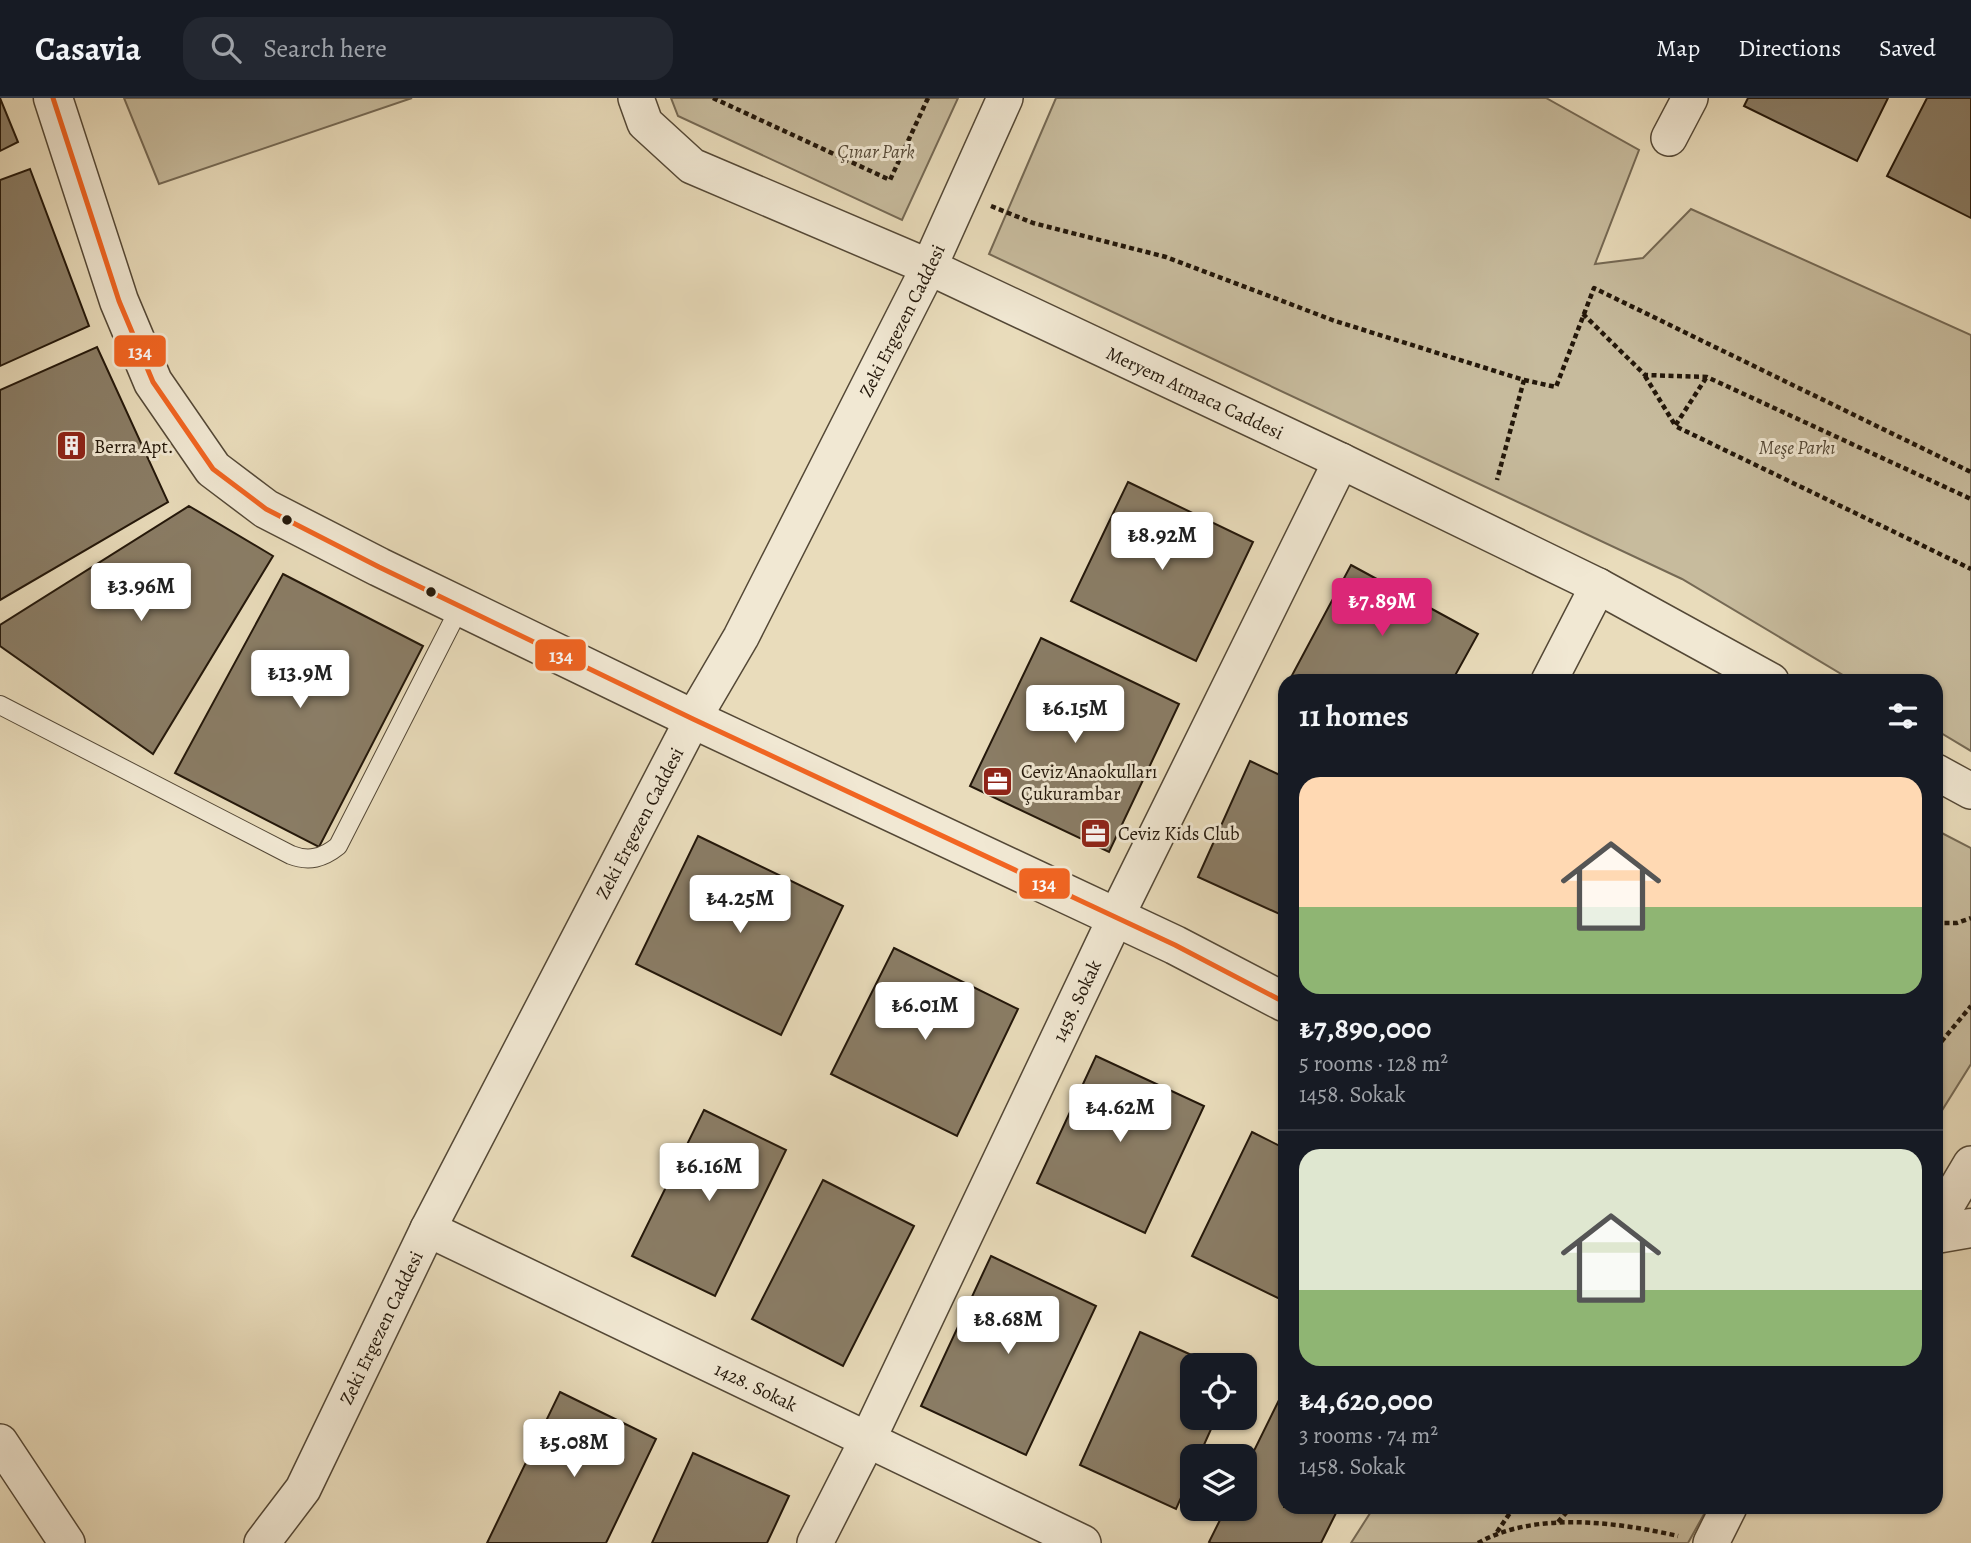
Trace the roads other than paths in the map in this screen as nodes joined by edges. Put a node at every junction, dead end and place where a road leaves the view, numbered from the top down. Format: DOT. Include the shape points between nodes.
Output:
graph roads {
  1 [pos="53,98"];
  2 [pos="636,98"];
  3 [pos="1005,98"];
  4 [pos="1690,98"];
  5 [pos="1669,138"];
  6 [pos="929,267"];
  7 [pos="1341,461"];
  8 [pos="1598,586"];
  9 [pos="460,607"];
  10 [pos="1553,674"];
  11 [pos="1758,674"];
  12 [pos="0,705"];
  13 [pos="693,719"];
  14 [pos="1943,776"];
  15 [pos="1971,791"];
  16 [pos="1116,917"];
  17 [pos="1278,999"];
  18 [pos="1971,1164"];
  19 [pos="1943,1211"];
  20 [pos="1971,1228"];
  21 [pos="428,1229"];
  22 [pos="1943,1233"];
  23 [pos="868,1438"];
  24 [pos="0,1442"];
  25 [pos="1723,1514"];
  26 [pos="1700,1541"];
  27 [pos="67,1543"];
  28 [pos="262,1543"];
  29 [pos="815,1543"];
  30 [pos="1083,1543"];
  1 -- 9 [label="street" via="119,301 153,382 213,468 266,509"];
  2 -- 6 [label="street, Meryem Atmaca Caddesi" via="645,123 692,166"];
  3 -- 6 [label="street, Zeki Ergezen Caddesi"];
  4 -- 5 [label="street"];
  6 -- 7 [label="street, Meryem Atmaca Caddesi"];
  6 -- 13 [label="street, Zeki Ergezen Caddesi" via="741,637"];
  7 -- 8 [label="street, Meryem Atmaca Caddesi"];
  7 -- 16 [label="street, 1458. Sokak"];
  8 -- 10 [label="street"];
  8 -- 11 [label="street, Meryem Atmaca Caddesi"];
  9 -- 12 [label="lane" via="338,846 320,857 291,855"];
  9 -- 13 [label="street"];
  13 -- 16 [label="street"];
  13 -- 21 [label="street, Zeki Ergezen Caddesi"];
  14 -- 15 [label="street"];
  16 -- 17 [label="street"];
  16 -- 23 [label="street, 1458. Sokak"];
  18 -- 19 [label="street"];
  20 -- 22 [label="street"];
  21 -- 23 [label="street, 1428. Sokak"];
  21 -- 28 [label="street, Zeki Ergezen Caddesi" via="303,1489"];
  23 -- 29 [label="street, 1458. Sokak"];
  23 -- 30 [label="street, 1428. Sokak"];
  24 -- 27 [label="street"];
  25 -- 26 [label="street"];
}
